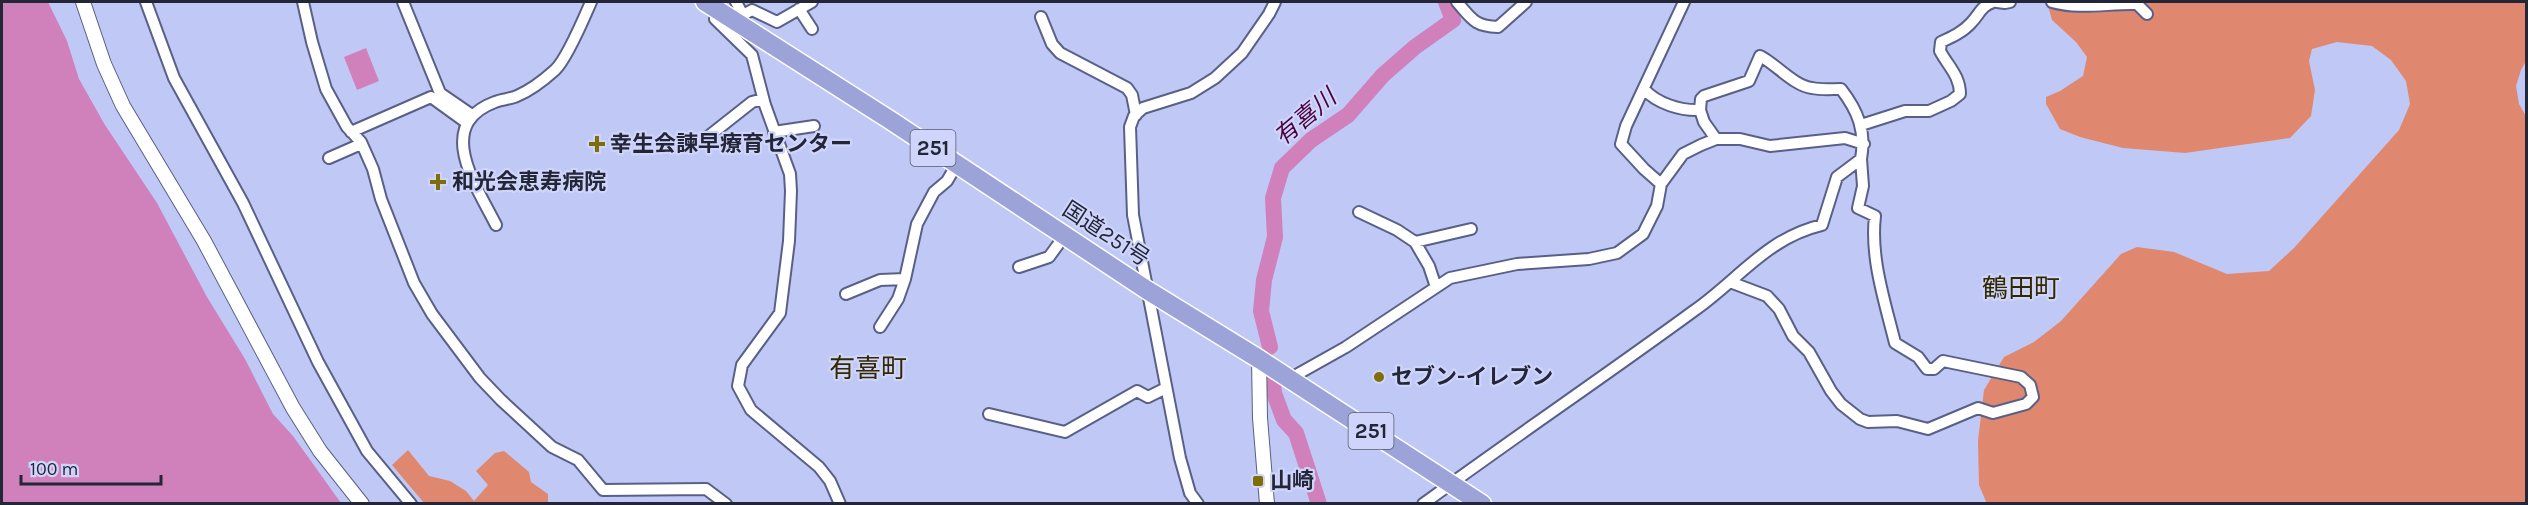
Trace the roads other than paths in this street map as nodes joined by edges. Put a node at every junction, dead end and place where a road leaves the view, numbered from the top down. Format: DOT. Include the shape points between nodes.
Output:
graph roads {
  1 [pos="83,2"];
  2 [pos="146,2"];
  3 [pos="303,2"];
  4 [pos="403,2"];
  5 [pos="591,2"];
  6 [pos="736,2"];
  7 [pos="812,2"];
  8 [pos="1275,2"];
  9 [pos="1457,2"];
  10 [pos="1526,2"];
  11 [pos="1684,2"];
  12 [pos="1995,2"];
  13 [pos="2010,2"];
  14 [pos="2052,2"];
  15 [pos="711,6"];
  16 [pos="799,9"];
  17 [pos="748,12"];
  18 [pos="2146,14"];
  19 [pos="1041,17"];
  20 [pos="812,29"];
  21 [pos="1644,89"];
  22 [pos="763,99"];
  23 [pos="1701,110"];
  24 [pos="1136,115"];
  25 [pos="470,119"];
  26 [pos="1862,125"];
  27 [pos="814,126"];
  28 [pos="351,132"];
  29 [pos="774,132"];
  30 [pos="1716,139"];
  31 [pos="700,143"];
  32 [pos="362,144"];
  33 [pos="1864,144"];
  34 [pos="329,158"];
  35 [pos="1861,159"];
  36 [pos="957,164"];
  37 [pos="1661,184"];
  38 [pos="1359,212"];
  39 [pos="496,225"];
  40 [pos="1471,229"];
  41 [pos="1065,236"];
  42 [pos="1415,242"];
  43 [pos="1019,267"];
  44 [pos="905,279"];
  45 [pos="1730,282"];
  46 [pos="1436,287"];
  47 [pos="1147,290"];
  48 [pos="846,294"];
  49 [pos="880,327"];
  50 [pos="1259,358"];
  51 [pos="1289,378"];
  52 [pos="1166,388"];
  53 [pos="988,414"];
  54 [pos="1452,483"];
  55 [pos="362,504"];
  56 [pos="411,504"];
  57 [pos="726,504"];
  58 [pos="840,504"];
  59 [pos="1198,504"];
  60 [pos="1267,504"];
  61 [pos="1423,504"];
  62 [pos="1482,504"];
  1 -- 55 [label="street" via="123,106 204,241 293,408 320,451"];
  2 -- 56 [label="street" via="174,78 243,203 318,362 368,451"];
  3 -- 28 [label="street" via="326,89"];
  4 -- 25 [label="street" via="440,93"];
  5 -- 25 [label="street" via="557,69 517,96 495,102"];
  6 -- 17 [label="street"];
  7 -- 16 [label="street"];
  8 -- 24 [label="street" via="1242,53 1215,78 1191,93 1143,108"];
  9 -- 10 [label="street" via="1474,22 1498,27"];
  11 -- 21 [label="street"];
  12 -- 13 [label="street"];
  12 -- 26 [label="street" via="1985,4 1960,33 1941,42 1940,51 1958,77 1960,94 1929,111 1905,111"];
  14 -- 18 [label="street" via="2089,7 2137,4"];
  15 -- 17 [label="highway, 国道251号 / 251"];
  15 -- 22 [label="street" via="715,19 752,55"];
  16 -- 17 [label="street" via="777,22"];
  16 -- 20 [label="street"];
  17 -- 36 [label="highway, 国道251号 / 251"];
  19 -- 24 [label="street" via="1060,53 1127,88"];
  21 -- 23 [label="street" via="1651,97 1686,111"];
  21 -- 37 [label="street" via="1621,144"];
  22 -- 29 [label="street"];
  22 -- 31 [label="street" via="752,102"];
  23 -- 26 [label="street" via="1704,96 1749,81 1760,56 1810,88 1841,89"];
  23 -- 30 [label="street"];
  24 -- 47 [label="street" via="1129,139 1133,215"];
  25 -- 28 [label="street" via="431,97"];
  25 -- 39 [label="street" via="463,143 465,165"];
  26 -- 33 [label="street"];
  27 -- 29 [label="street"];
  28 -- 32 [label="street"];
  29 -- 58 [label="street" via="790,174 789,241 780,313 742,365 738,386 751,411 819,467"];
  30 -- 33 [label="street" via="1740,139 1770,147 1845,138"];
  30 -- 37 [label="street" via="1683,154"];
  32 -- 34 [label="street"];
  32 -- 57 [label="street" via="414,283 432,314 501,400 552,447 578,460 603,490 706,489"];
  33 -- 35 [label="street"];
  35 -- 45 [label="street" via="1837,177 1822,225 1800,230 1774,244"];
  35 -- 45 [label="street" via="1863,186 1858,208 1875,216 1874,241 1895,343 1918,357 1927,369 1934,369 1943,361 2021,377 2030,385 2033,397 2026,404 1993,413 1978,408 1928,429 1897,421 1860,419 1831,391 1809,352 1792,336 1779,309 1767,296"];
  36 -- 41 [label="highway, 国道251号 / 251"];
  36 -- 44 [label="street" via="947,181 934,192 917,224"];
  37 -- 46 [label="street" via="1658,206 1642,234 1617,253 1487,269 1450,278"];
  38 -- 42 [label="street"];
  40 -- 42 [label="street"];
  41 -- 43 [label="street" via="1049,257"];
  41 -- 47 [label="highway, 国道251号 / 251"];
  42 -- 46 [label="street"];
  44 -- 48 [label="street" via="880,280"];
  44 -- 49 [label="street" via="898,299"];
  45 -- 54 [label="street"];
  46 -- 51 [label="street" via="1346,347"];
  47 -- 50 [label="highway, 国道251号 / 251"];
  47 -- 52 [label="street"];
  50 -- 51 [label="highway, 国道251号 / 251"];
  50 -- 60 [label="street"];
  51 -- 54 [label="highway, 国道251号 / 251"];
  52 -- 53 [label="street" via="1148,397 1137,391 1065,432"];
  52 -- 59 [label="street" via="1180,458"];
  54 -- 61 [label="street"];
  54 -- 62 [label="highway, 国道251号 / 251"];
}
